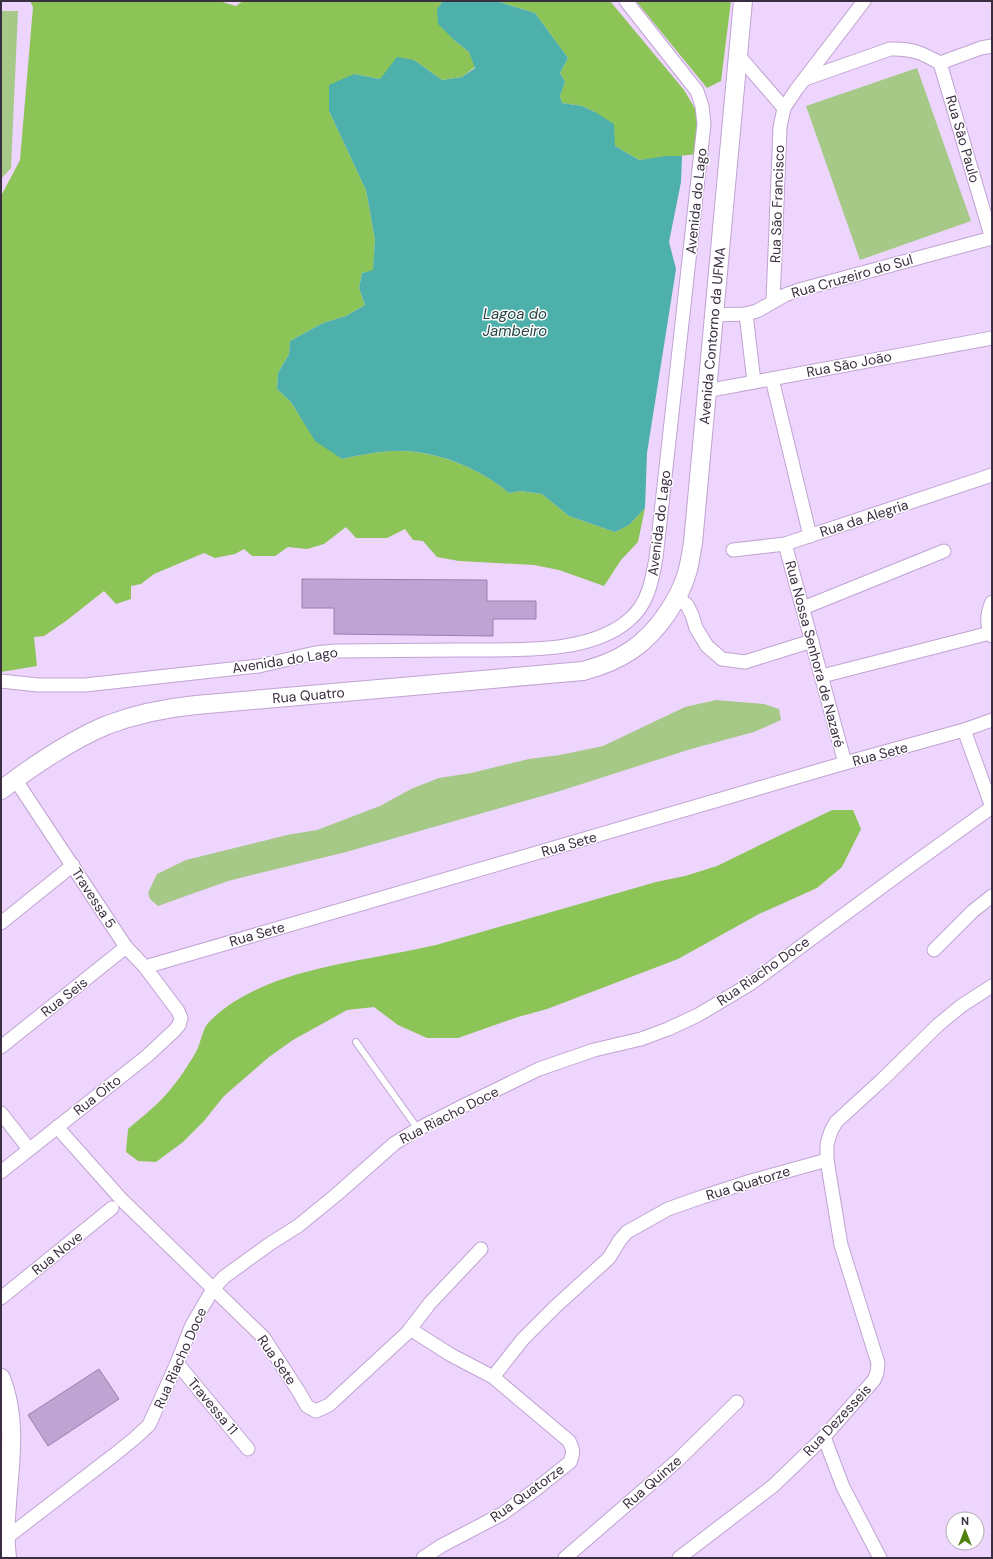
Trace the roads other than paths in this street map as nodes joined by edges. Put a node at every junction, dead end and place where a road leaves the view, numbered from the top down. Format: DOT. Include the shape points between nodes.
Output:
graph roads {
  1 [pos="626,1"];
  2 [pos="743,1"];
  3 [pos="864,1"];
  4 [pos="992,46"];
  5 [pos="739,56"];
  6 [pos="940,63"];
  7 [pos="805,79"];
  8 [pos="784,108"];
  9 [pos="992,238"];
  10 [pos="773,301"];
  11 [pos="746,314"];
  12 [pos="713,315"];
  13 [pos="992,338"];
  14 [pos="772,378"];
  15 [pos="754,382"];
  16 [pos="706,391"];
  17 [pos="992,475"];
  18 [pos="810,536"];
  19 [pos="785,544"];
  20 [pos="733,550"];
  21 [pos="944,551"];
  22 [pos="678,598"];
  23 [pos="992,602"];
  24 [pos="803,608"];
  25 [pos="991,634"];
  26 [pos="812,641"];
  27 [pos="631,651"];
  28 [pos="822,676"];
  29 [pos="1,680"];
  30 [pos="992,720"];
  31 [pos="964,730"];
  32 [pos="845,763"];
  33 [pos="16,779"];
  34 [pos="1,790"];
  35 [pos="992,807"];
  36 [pos="73,865"];
  37 [pos="992,896"];
  38 [pos="1,923"];
  39 [pos="126,947"];
  40 [pos="934,950"];
  41 [pos="145,967"];
  42 [pos="992,986"];
  43 [pos="178,1011"];
  44 [pos="356,1042"];
  45 [pos="1,1047"];
  46 [pos="1,1113"];
  47 [pos="57,1126"];
  48 [pos="418,1129"];
  49 [pos="29,1149"];
  50 [pos="827,1160"];
  51 [pos="1,1172"];
  52 [pos="112,1208"];
  53 [pos="481,1249"];
  54 [pos="213,1289"];
  55 [pos="1,1298"];
  56 [pos="410,1329"];
  57 [pos="177,1363"];
  58 [pos="493,1377"];
  59 [pos="1,1378"];
  60 [pos="737,1402"];
  61 [pos="824,1437"];
  62 [pos="248,1449"];
  63 [pos="3,1540"];
  64 [pos="7,1558"];
  65 [pos="423,1558"];
  66 [pos="565,1558"];
  67 [pos="679,1558"];
  68 [pos="880,1558"];
  1 -- 29 [label="street, Avenida do Lago" via="697,91 704,124 656,558 649,591 644,603 636,612 620,626 589,640 542,649 335,651 259,666 86,685 38,685"];
  2 -- 5 [label="main road, Avenida Contorno da UFMA"];
  3 -- 7 [label="street, Rua São Francisco"];
  4 -- 6 [label="street"];
  5 -- 8 [label="street"];
  5 -- 12 [label="main road, Avenida Contorno da UFMA"];
  6 -- 7 [label="street" via="914,50 890,49"];
  6 -- 9 [label="street, Rua São Paulo"];
  7 -- 8 [label="street, Rua São Francisco"];
  8 -- 10 [label="street, Rua São Francisco" via="780,128"];
  9 -- 10 [label="street, Rua Cruzeiro do Sul" via="799,290"];
  10 -- 11 [label="street, Rua Cruzeiro do Sul" via="757,311"];
  11 -- 12 [label="street, Rua Cruzeiro do Sul"];
  11 -- 15 [label="street"];
  12 -- 16 [label="main road, Avenida Contorno da UFMA"];
  13 -- 14 [label="street, Rua São João"];
  14 -- 15 [label="street, Rua São João"];
  14 -- 18 [label="street"];
  15 -- 16 [label="street, Rua São João"];
  16 -- 22 [label="main road, Avenida Contorno da UFMA" via="693,543 687,574"];
  17 -- 18 [label="street, Rua da Alegria"];
  18 -- 19 [label="street, Rua da Alegria"];
  19 -- 20 [label="street, Rua da Alegria"];
  19 -- 24 [label="street, Rua Nossa Senhora de Nazaré"];
  21 -- 24 [label="street"];
  22 -- 26 [label="street" via="687,605 707,646 722,659 745,662"];
  22 -- 27 [label="main road, Avenida Contorno da UFMA" via="646,640"];
  23 -- 25 [label="street" via="987,617"];
  24 -- 26 [label="street, Rua Nossa Senhora de Nazaré"];
  25 -- 28 [label="street"];
  26 -- 28 [label="street, Rua Nossa Senhora de Nazaré"];
  27 -- 33 [label="main road, Rua Quatro" via="617,660 582,672 170,708 107,725 61,749"];
  28 -- 32 [label="street, Rua Nossa Senhora de Nazaré"];
  30 -- 31 [label="street, Rua Sete"];
  31 -- 32 [label="street, Rua Sete"];
  31 -- 35 [label="street"];
  32 -- 41 [label="street, Rua Sete"];
  33 -- 34 [label="main road, Rua Quatro"];
  33 -- 36 [label="street, Travessa 5"];
  35 -- 48 [label="street, Rua Riacho Doce" via="750,984 698,1015 641,1039 594,1050 540,1069"];
  36 -- 38 [label="street"];
  36 -- 39 [label="street, Travessa 5"];
  37 -- 40 [label="street"];
  39 -- 41 [label="street, Travessa 5"];
  39 -- 45 [label="street, Rua Seis"];
  41 -- 43 [label="street, Travessa 5"];
  42 -- 50 [label="street" via="938,1025 836,1122 827,1144"];
  43 -- 47 [label="street, Rua Oito" via="181,1018 175,1030 147,1056"];
  44 -- 48 [label="lane"];
  46 -- 49 [label="street"];
  47 -- 49 [label="street, Rua Oito"];
  47 -- 54 [label="street, Rua Sete" via="122,1200"];
  48 -- 54 [label="street, Rua Riacho Doce" via="395,1143 298,1226 224,1277"];
  49 -- 51 [label="street, Rua Oito"];
  50 -- 58 [label="street, Rua Quatorze" via="751,1181 668,1209 628,1232 609,1258 522,1339"];
  50 -- 61 [label="street, Rua Dezesseis" via="841,1245 878,1368 867,1388"];
  52 -- 55 [label="street, Rua Nove"];
  53 -- 56 [label="street, Rua Sete" via="430,1303"];
  54 -- 56 [label="street, Rua Sete" via="264,1338 307,1406 316,1410 329,1405"];
  54 -- 57 [label="street, Rua Riacho Doce" via="192,1325"];
  56 -- 58 [label="street"];
  57 -- 62 [label="street, Travessa 11"];
  57 -- 63 [label="street, Rua Riacho Doce" via="149,1425"];
  58 -- 65 [label="street, Rua Quatorze" via="569,1441 573,1448 573,1456 570,1462 502,1514"];
  59 -- 63 [label="main road" via="11,1415"];
  60 -- 66 [label="street, Rua Quinze" via="677,1461"];
  61 -- 67 [label="street, Rua Dezesseis" via="773,1486"];
  61 -- 68 [label="street" via="843,1487"];
  63 -- 64 [label="main road"];
}
